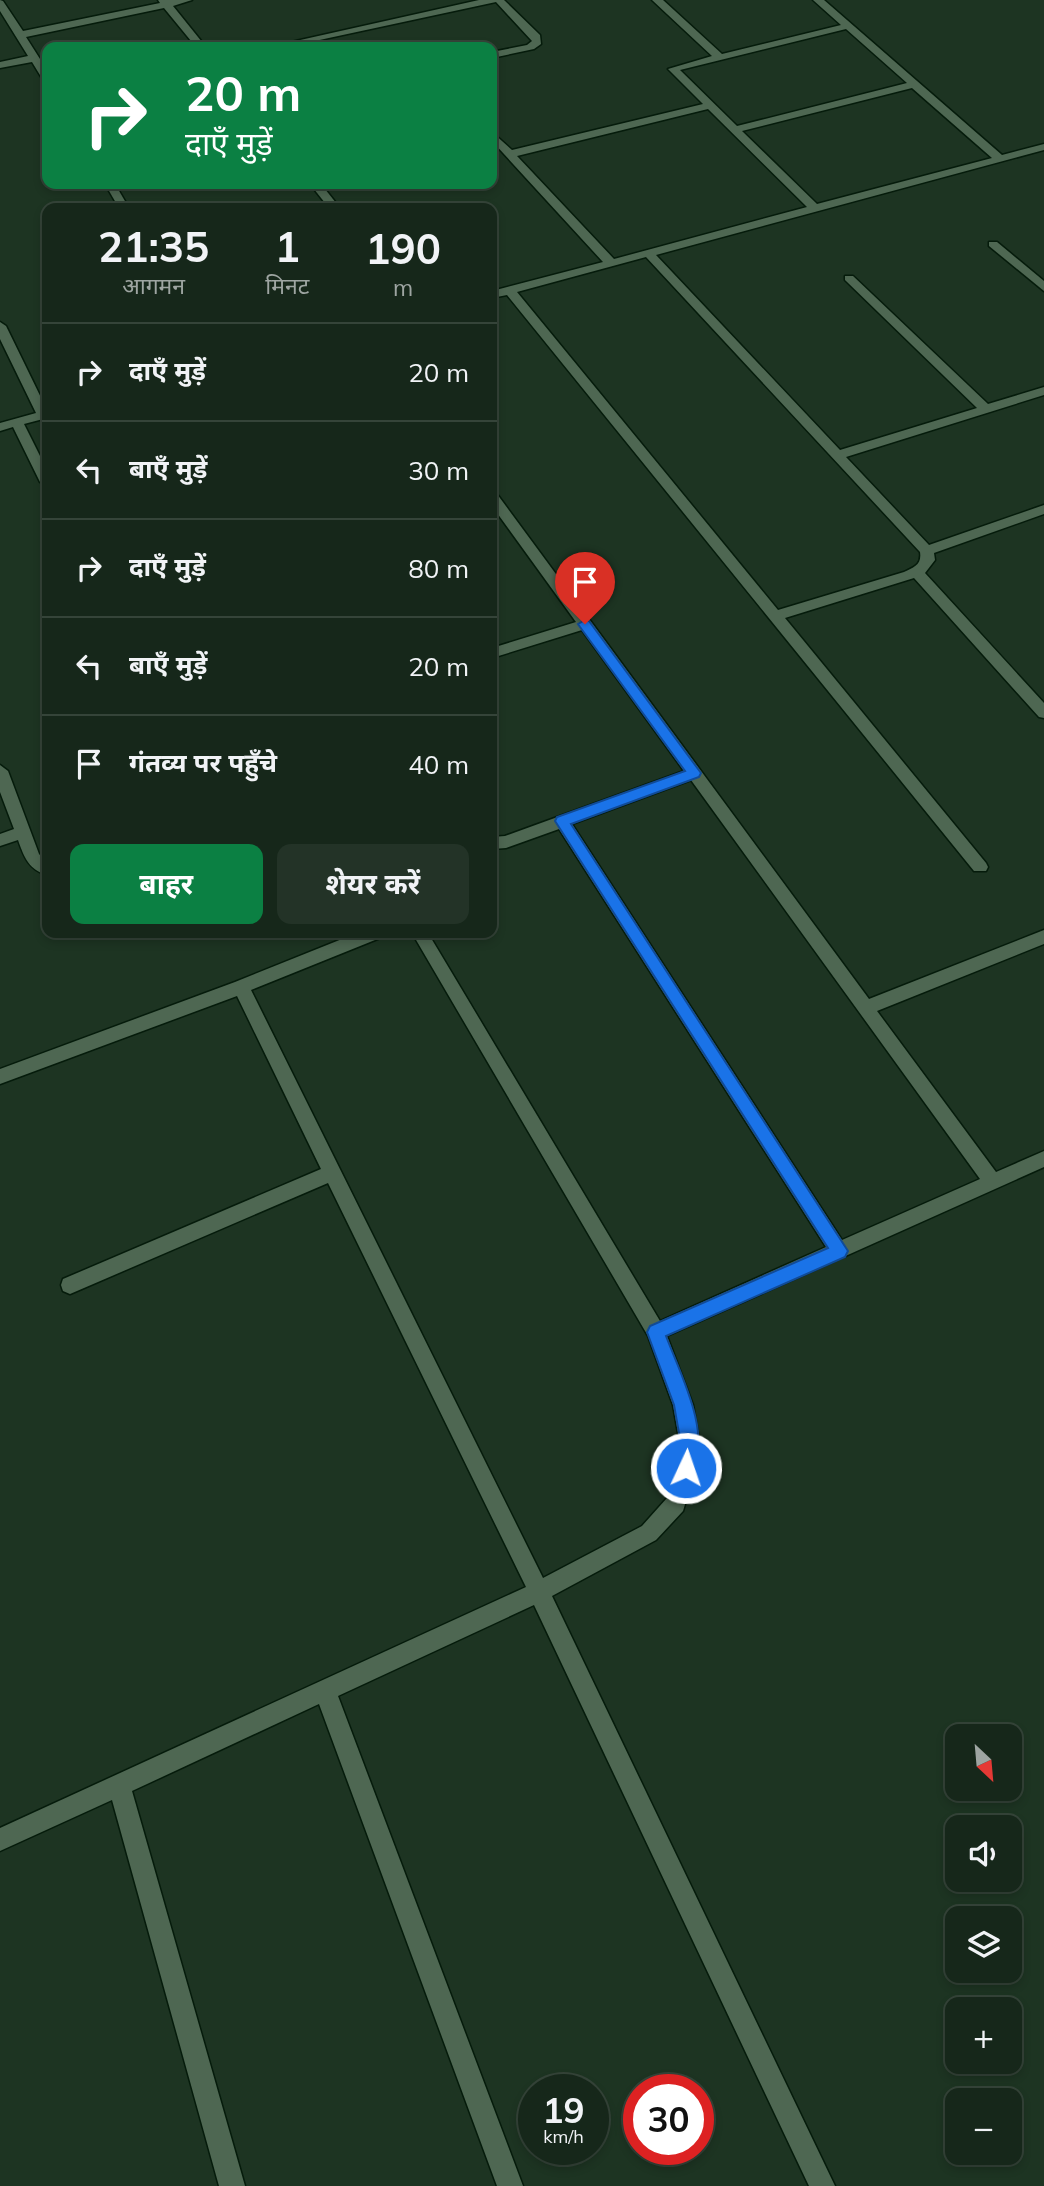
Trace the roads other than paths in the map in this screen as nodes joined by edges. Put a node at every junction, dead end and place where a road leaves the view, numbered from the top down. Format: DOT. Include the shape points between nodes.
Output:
graph roads {
  1 [pos="187,0"];
  2 [pos="493,0"];
  3 [pos="499,0"];
  4 [pos="657,0"];
  5 [pos="818,0"];
  6 [pos="165,2"];
  7 [pos="0,3"];
  8 [pos="452,4"];
  9 [pos="848,26"];
  10 [pos="20,35"];
  11 [pos="197,42"];
  12 [pos="295,42"];
  13 [pos="497,54"];
  14 [pos="718,56"];
  15 [pos="35,58"];
  16 [pos="0,65"];
  17 [pos="42,70"];
  18 [pos="915,84"];
  19 [pos="708,106"];
  20 [pos="733,130"];
  21 [pos="497,140"];
  22 [pos="1044,146"];
  23 [pos="510,154"];
  24 [pos="999,158"];
  25 [pos="319,189"];
  26 [pos="331,203"];
  27 [pos="814,208"];
  28 [pos="993,244"];
  29 [pos="648,253"];
  30 [pos="611,263"];
  31 [pos="849,278"];
  32 [pos="1044,287"];
  33 [pos="509,290"];
  34 [pos="497,294"];
  35 [pos="0,326"];
  36 [pos="1044,391"];
  37 [pos="42,409"];
  38 [pos="986,409"];
  39 [pos="42,416"];
  40 [pos="17,422"];
  41 [pos="0,427"];
  42 [pos="837,455"];
  43 [pos="42,472"];
  44 [pos="497,504"];
  45 [pos="1044,509"];
  46 [pos="927,551"];
  47 [pos="916,571"];
  48 [pos="775,617"];
  49 [pos="585,624"];
  50 [pos="497,651"];
  51 [pos="1044,713"];
  52 [pos="0,771"];
  53 [pos="694,773"];
  54 [pos="562,821"];
  55 [pos="23,832"];
  56 [pos="0,840"];
  57 [pos="497,843"];
  58 [pos="42,867"];
  59 [pos="980,867"];
  60 [pos="1044,937"];
  61 [pos="361,938"];
  62 [pos="423,938"];
  63 [pos="242,987"];
  64 [pos="865,1008"];
  65 [pos="0,1077"];
  66 [pos="1044,1159"];
  67 [pos="331,1173"];
  68 [pos="992,1181"];
  69 [pos="839,1251"];
  70 [pos="70,1285"];
  71 [pos="656,1332"];
  72 [pos="539,1592"];
  73 [pos="325,1691"];
  74 [pos="119,1785"];
  75 [pos="0,1840"];
  76 [pos="232,2186"];
  77 [pos="510,2186"];
  78 [pos="822,2186"];
  1 -- 6 [label="street"];
  2 -- 8 [label="street"];
  3 -- 13 [label="street" via="537,42"];
  4 -- 14 [label="street"];
  5 -- 9 [label="street"];
  6 -- 10 [label="street"];
  6 -- 11 [label="street"];
  7 -- 10 [label="street"];
  8 -- 12 [label="street"];
  9 -- 14 [label="street"];
  9 -- 18 [label="street"];
  10 -- 15 [label="street"];
  14 -- 19 [label="street" via="673,69"];
  15 -- 16 [label="street"];
  15 -- 17 [label="street"];
  18 -- 20 [label="street"];
  18 -- 24 [label="street"];
  19 -- 20 [label="street"];
  19 -- 23 [label="street"];
  20 -- 27 [label="street"];
  21 -- 23 [label="street"];
  22 -- 24 [label="street"];
  23 -- 30 [label="street"];
  24 -- 27 [label="street"];
  25 -- 26 [label="street"];
  27 -- 29 [label="street"];
  28 -- 32 [label="street"];
  29 -- 30 [label="street"];
  29 -- 42 [label="street"];
  30 -- 33 [label="street"];
  31 -- 38 [label="street"];
  33 -- 34 [label="street"];
  33 -- 48 [label="street"];
  35 -- 37 [label="street"];
  36 -- 38 [label="street"];
  38 -- 42 [label="street"];
  39 -- 40 [label="street"];
  40 -- 41 [label="street"];
  40 -- 43 [label="street"];
  42 -- 46 [label="street"];
  44 -- 49 [label="street"];
  45 -- 46 [label="street"];
  46 -- 47 [label="street" via="928,560"];
  47 -- 48 [label="street"];
  47 -- 51 [label="street"];
  48 -- 59 [label="street"];
  49 -- 50 [label="street"];
  49 -- 53 [label="street"];
  52 -- 55 [label="street"];
  53 -- 54 [label="street"];
  53 -- 64 [label="street"];
  54 -- 57 [label="street"];
  54 -- 69 [label="street"];
  55 -- 56 [label="street"];
  55 -- 58 [label="street" via="32,857"];
  60 -- 64 [label="street"];
  61 -- 63 [label="street"];
  62 -- 71 [label="street"];
  63 -- 65 [label="street"];
  63 -- 67 [label="street"];
  64 -- 68 [label="street"];
  66 -- 68 [label="street"];
  67 -- 70 [label="street"];
  67 -- 72 [label="street"];
  68 -- 69 [label="street"];
  69 -- 71 [label="street"];
  71 -- 72 [label="street" via="683,1405 691,1450 676,1504 649,1533"];
  72 -- 73 [label="street"];
  72 -- 78 [label="street"];
  73 -- 74 [label="street"];
  73 -- 77 [label="street"];
  74 -- 75 [label="street"];
  74 -- 76 [label="street"];
}
